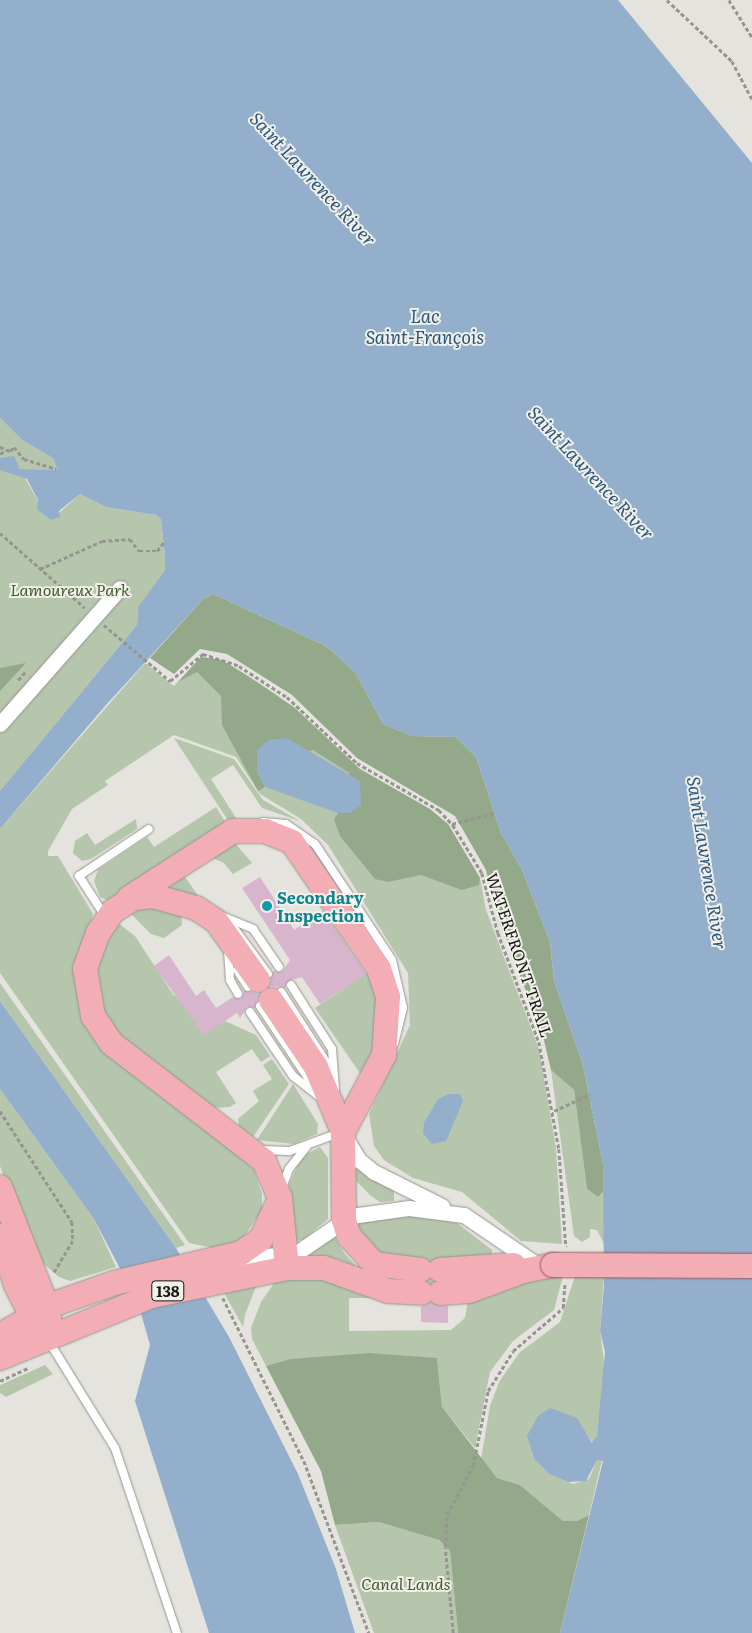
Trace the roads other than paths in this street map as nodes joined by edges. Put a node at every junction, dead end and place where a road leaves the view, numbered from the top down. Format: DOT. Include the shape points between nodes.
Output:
graph roads {
  1 [pos="120,588"];
  2 [pos="0,724"];
  3 [pos="149,829"];
  4 [pos="233,831"];
  5 [pos="114,910"];
  6 [pos="224,932"];
  7 [pos="279,967"];
  8 [pos="258,980"];
  9 [pos="291,985"];
  10 [pos="238,994"];
  11 [pos="271,999"];
  12 [pos="250,1012"];
  13 [pos="380,1066"];
  14 [pos="335,1080"];
  15 [pos="336,1117"];
  16 [pos="307,1145"];
  17 [pos="252,1148"];
  18 [pos="0,1187"];
  19 [pos="280,1198"];
  20 [pos="452,1212"];
  21 [pos="344,1220"];
  22 [pos="0,1236"];
  23 [pos="225,1258"];
  24 [pos="286,1262"];
  25 [pos="551,1265"];
  26 [pos="752,1266"];
  27 [pos="210,1278"];
  28 [pos="430,1281"];
  29 [pos="46,1310"];
  30 [pos="0,1335"];
  31 [pos="46,1336"];
  32 [pos="0,1358"];
  33 [pos="177,1633"];
  1 -- 2 [label="street" via="98,619"];
  3 -- 5 [label="lane" via="79,876"];
  4 -- 5 [label="main road"];
  4 -- 13 [label="main road" via="265,831 292,842 379,969 390,1012"];
  4 -- 13 [label="lane" via="277,822 294,828 315,844 392,960 403,1008 394,1042"];
  5 -- 6 [label="main road" via="153,896 196,908"];
  5 -- 17 [label="main road" via="85,969 89,1003 101,1030 122,1052"];
  6 -- 7 [label="lane" via="253,929"];
  6 -- 8 [label="main road"];
  6 -- 10 [label="lane" via="230,980"];
  9 -- 14 [label="lane" via="331,1046"];
  11 -- 14 [label="lane"];
  11 -- 15 [label="main road" via="316,1067"];
  12 -- 15 [label="lane" via="293,1076"];
  13 -- 15 [label="main road"];
  14 -- 15 [label="lane"];
  15 -- 16 [label="lane"];
  15 -- 20 [label="street" via="352,1151 374,1172"];
  15 -- 21 [label="main road"];
  16 -- 17 [label="lane" via="284,1152"];
  16 -- 19 [label="lane" via="289,1169"];
  17 -- 19 [label="main road" via="268,1169"];
  18 -- 29 [label="main road"];
  19 -- 23 [label="main road" via="261,1239 246,1251"];
  19 -- 24 [label="main road"];
  20 -- 21 [label="street" via="390,1208"];
  20 -- 25 [label="street" via="474,1220 516,1255"];
  21 -- 24 [label="street"];
  21 -- 28 [label="main road" via="349,1236 367,1259 385,1268"];
  22 -- 29 [label="main road"];
  23 -- 24 [label="street"];
  23 -- 27 [label="main road"];
  24 -- 27 [label="main road"];
  24 -- 28 [label="main road" via="324,1268 388,1291"];
  25 -- 26 [label="main road, bridge"];
  25 -- 28 [label="main road" via="522,1271 469,1291"];
  27 -- 29 [label="main road, 138" via="114,1283"];
  27 -- 31 [label="main road, 138" via="126,1305"];
  29 -- 30 [label="main road, 138"];
  29 -- 31 [label="main road"];
  31 -- 32 [label="main road, 138"];
  31 -- 33 [label="lane" via="115,1448"];
}
